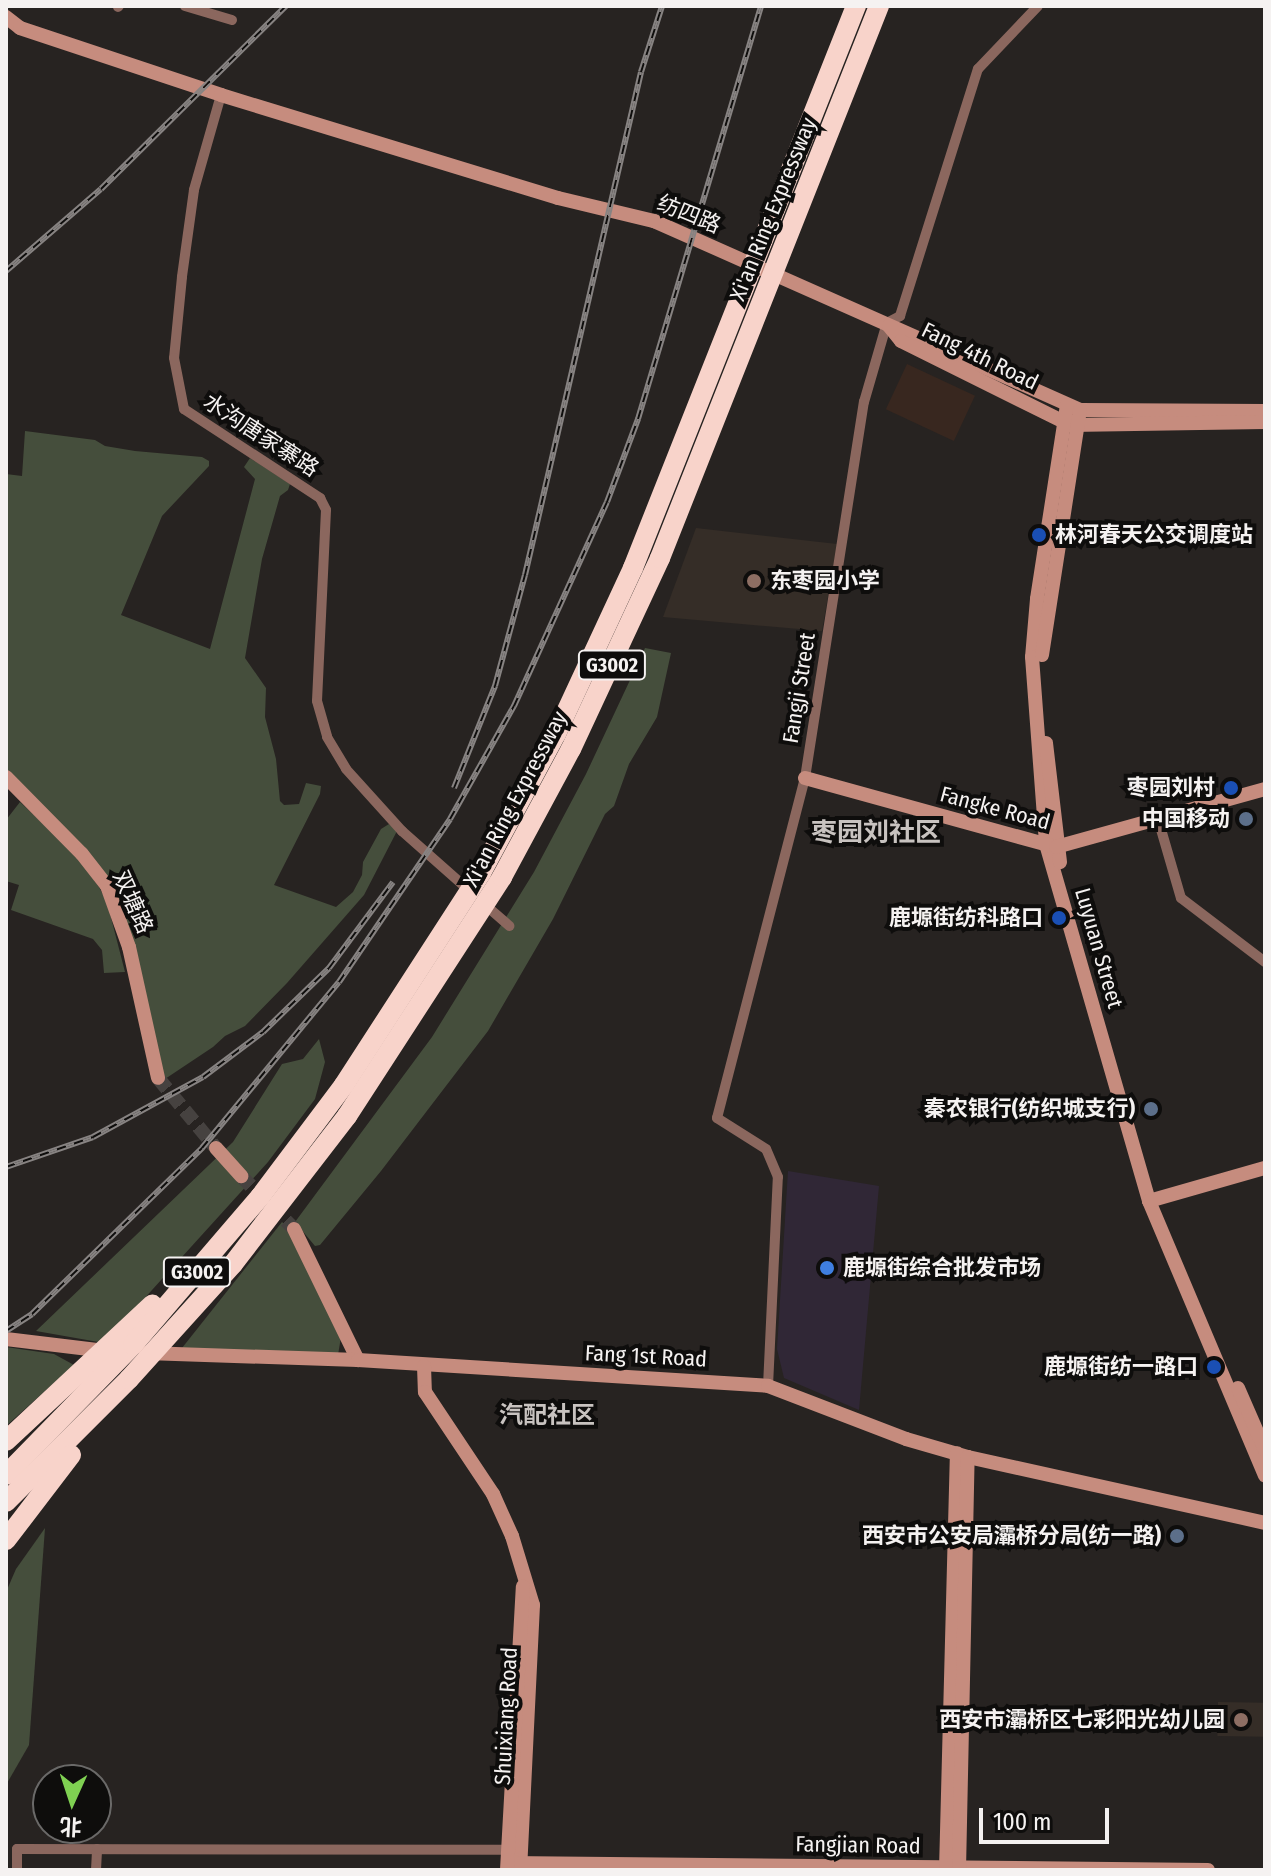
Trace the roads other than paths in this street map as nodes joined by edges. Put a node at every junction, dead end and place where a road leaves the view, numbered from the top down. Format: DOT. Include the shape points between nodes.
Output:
graph roads {
  1 [pos="185,6"];
  2 [pos="856,6"];
  3 [pos="879,6"];
  4 [pos="1038,6"];
  5 [pos="6,17"];
  6 [pos="232,20"];
  7 [pos="221,95"];
  8 [pos="887,323"];
  9 [pos="1074,408"];
  10 [pos="1265,411"];
  11 [pos="1265,422"];
  12 [pos="1071,424"];
  13 [pos="6,777"];
  14 [pos="805,778"];
  15 [pos="1265,789"];
  16 [pos="1158,819"];
  17 [pos="1051,846"];
  18 [pos="509,926"];
  19 [pos="1265,962"];
  20 [pos="158,1078"];
  21 [pos="216,1148"];
  22 [pos="1265,1168"];
  23 [pos="241,1176"];
  24 [pos="1153,1200"];
  25 [pos="294,1229"];
  26 [pos="6,1339"];
  27 [pos="121,1350"];
  28 [pos="358,1360"];
  29 [pos="424,1366"];
  30 [pos="135,1373"];
  31 [pos="768,1386"];
  32 [pos="6,1441"];
  33 [pos="1265,1450"];
  34 [pos="962,1455"];
  35 [pos="6,1475"];
  36 [pos="1265,1476"];
  37 [pos="6,1502"];
  38 [pos="1265,1523"];
  39 [pos="6,1540"];
  40 [pos="97,1849"];
  41 [pos="513,1863"];
  42 [pos="952,1869"];
  43 [pos="17,1870"];
  44 [pos="96,1870"];
  45 [pos="1208,1870"];
  1 -- 6 [label="street"];
  2 -- 27 [label="highway, Xi'an Ring Expressway / G3002" via="673,473 556,734 481,873 344,1085 260,1197"];
  3 -- 30 [label="highway, Xi'an Ring Expressway / G3002" via="660,558 571,749 502,877 347,1116 233,1264"];
  4 -- 8 [label="street, Fangji Street" via="978,69 900,316"];
  5 -- 7 [label="street, 纺四路" via="20,28"];
  7 -- 8 [label="street, 纺四路" via="558,198 654,221"];
  7 -- 18 [label="street, 水沟唐家寨路" via="194,190 182,277 174,358 184,409 320,498 326,510 317,701 327,737 346,769 402,831"];
  8 -- 9 [label="street, Fang 4th Road"];
  8 -- 12 [label="street, Fang 4th Road" via="901,341"];
  8 -- 14 [label="street, Fangji Street" via="864,402"];
  9 -- 10 [label="street, Fang 4th Road"];
  9 -- 12 [label="street, Luyuan Street"];
  11 -- 12 [label="street, Fang 4th Road"];
  12 -- 17 [label="street, Luyuan Street" via="1042,649"];
  13 -- 20 [label="street, 双塘路" via="107,886 129,947"];
  14 -- 17 [label="street, Fangke Road"];
  14 -- 31 [label="street, Fangji Street" via="717,1118 766,1149 778,1177"];
  15 -- 16 [label="street, Fangke Road"];
  16 -- 17 [label="street, Fangke Road"];
  16 -- 19 [label="street" via="1181,898"];
  17 -- 24 [label="street, Luyuan Street"];
  21 -- 23 [label="street"];
  22 -- 24 [label="street"];
  24 -- 33 [label="street, Luyuan Street"];
  24 -- 36 [label="street, Luyuan Street"];
  25 -- 28 [label="street"];
  26 -- 28 [label="street, Fang 1st Road" via="70,1349"];
  27 -- 32 [label="highway" via="94,1360"];
  27 -- 35 [label="highway"];
  28 -- 29 [label="street, Fang 1st Road"];
  29 -- 31 [label="street, Fang 1st Road"];
  29 -- 41 [label="street, Shuixiang Road" via="425,1392 487,1482 505,1520 534,1616"];
  30 -- 37 [label="highway, Xi'an Ring Expressway / G3002"];
  30 -- 39 [label="highway"];
  31 -- 34 [label="street, Fang 1st Road"];
  34 -- 38 [label="street, Fang 1st Road"];
  34 -- 42 [label="street"];
  40 -- 41 [label="street"];
  40 -- 43 [label="street" via="17,1849"];
  40 -- 44 [label="street"];
  41 -- 42 [label="street, Fangjian Road"];
  42 -- 45 [label="street, Fangjian Road"];
}
